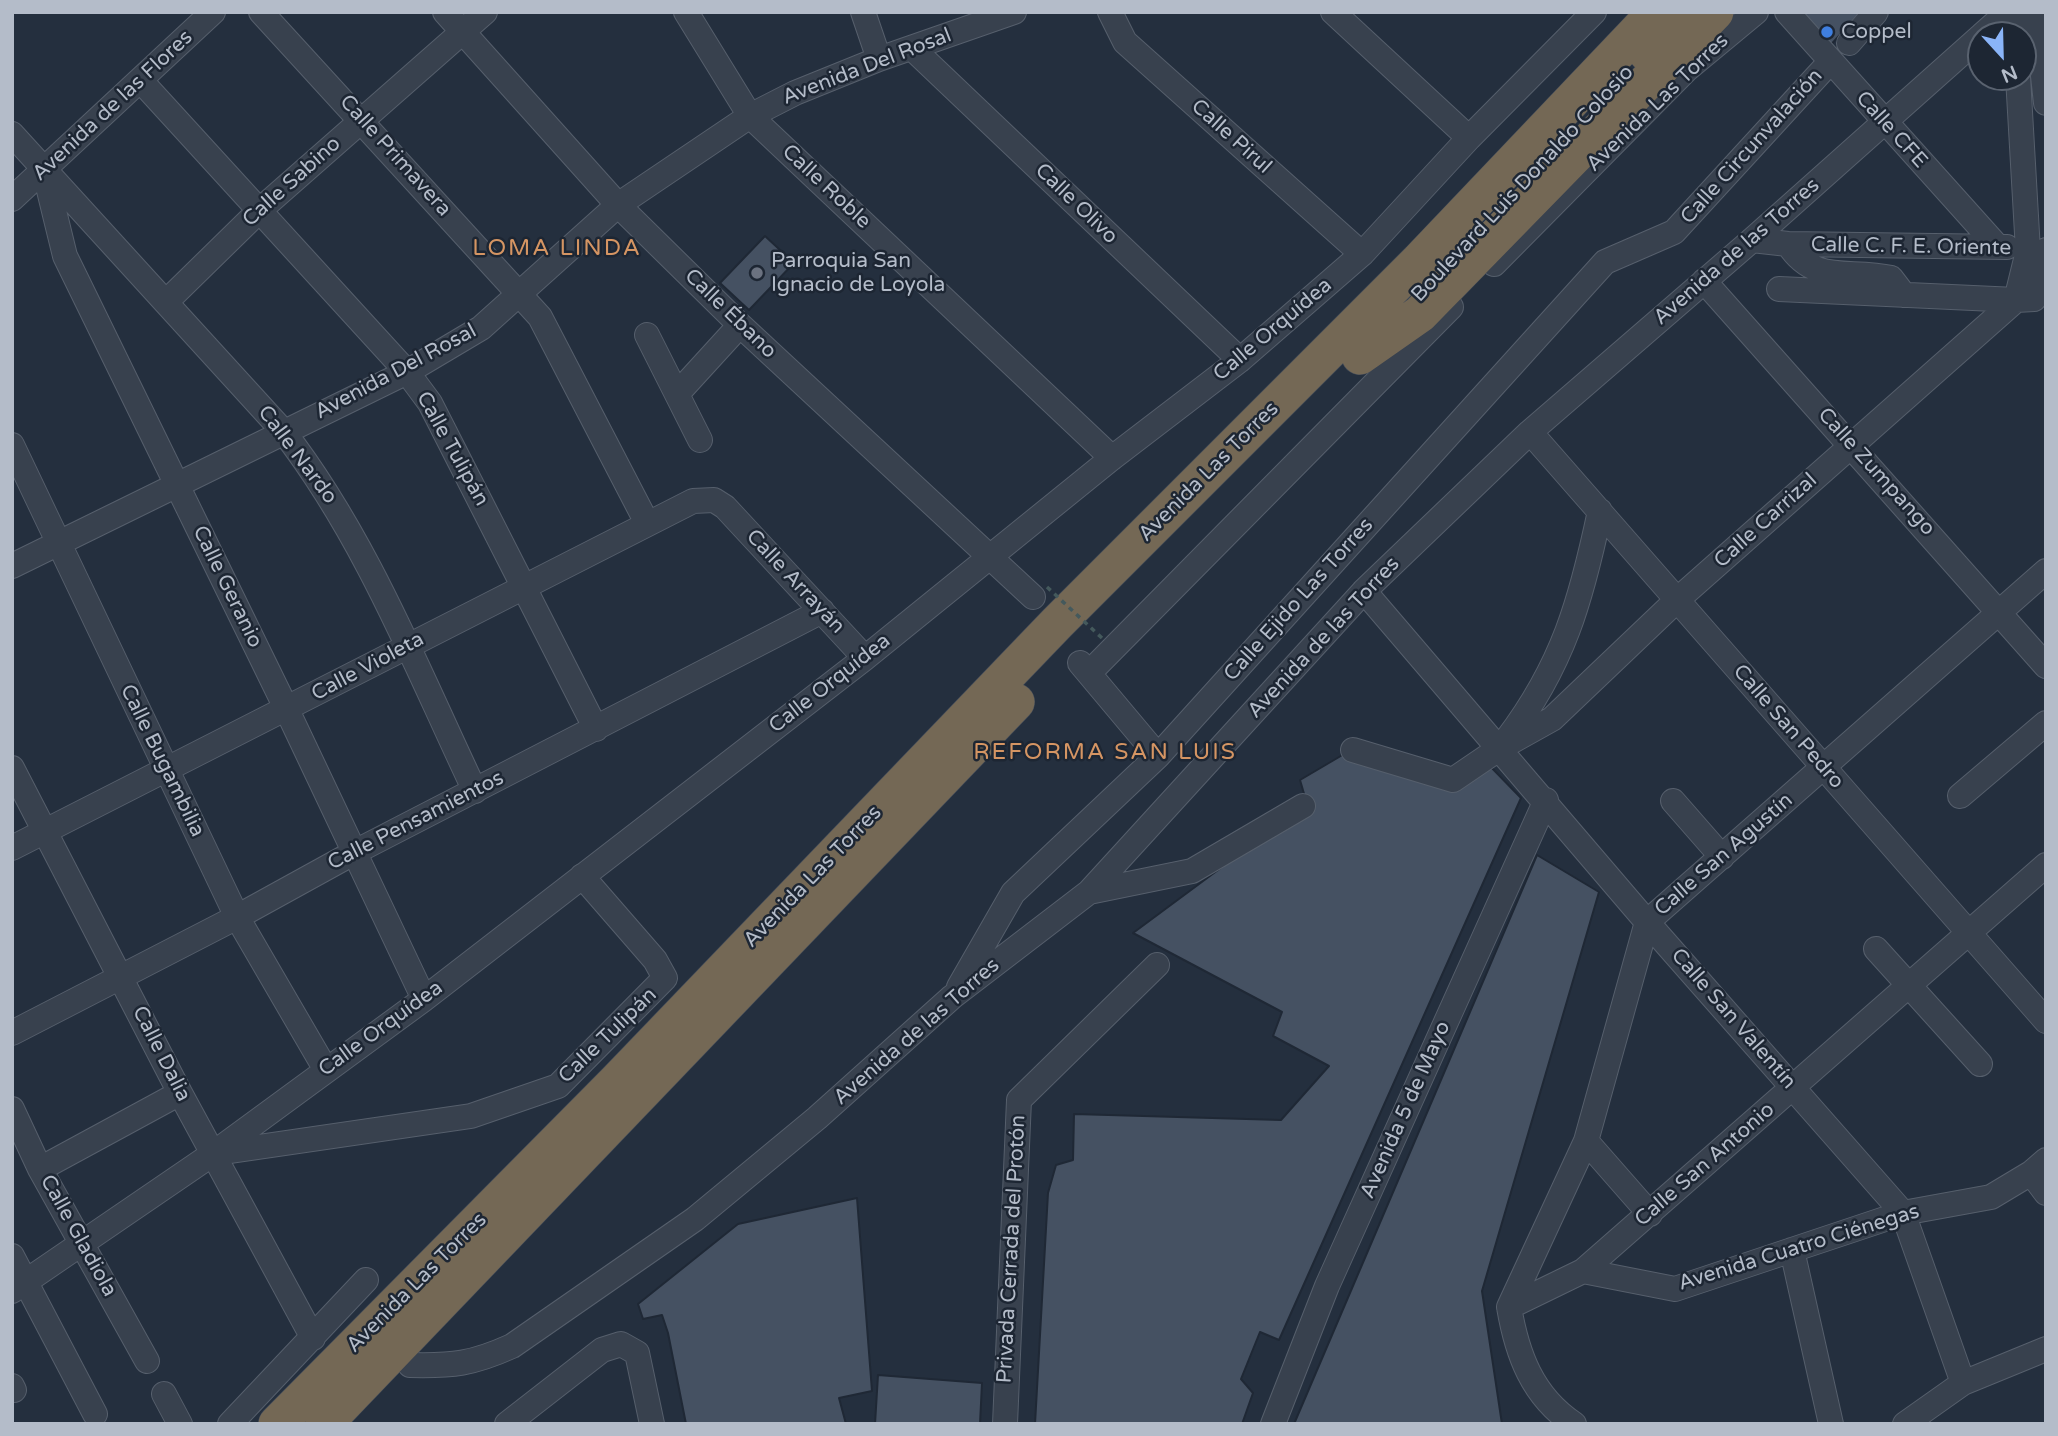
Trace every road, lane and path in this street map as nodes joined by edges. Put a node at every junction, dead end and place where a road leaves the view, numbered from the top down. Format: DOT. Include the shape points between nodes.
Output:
graph roads {
  1 [pos="214,12"];
  2 [pos="261,12"];
  3 [pos="445,12"];
  4 [pos="485,12"];
  5 [pos="687,12"];
  6 [pos="863,12"];
  7 [pos="1014,12"];
  8 [pos="1110,12"];
  9 [pos="1333,12"];
  10 [pos="1642,12"];
  11 [pos="1656,12"];
  12 [pos="1685,12"];
  13 [pos="1715,12"];
  14 [pos="1756,12"];
  15 [pos="1787,12"];
  16 [pos="1876,12"];
  17 [pos="2036,12"];
  18 [pos="984,17"];
  19 [pos="1581,17"];
  20 [pos="463,31"];
  21 [pos="1849,43"];
  22 [pos="912,48"];
  23 [pos="1967,49"];
  24 [pos="879,59"];
  25 [pos="1830,62"];
  26 [pos="141,81"];
  27 [pos="2020,91"];
  28 [pos="2046,103"];
  29 [pos="750,116"];
  30 [pos="361,119"];
  31 [pos="1884,122"];
  32 [pos="12,134"];
  33 [pos="1469,138"];
  34 [pos="44,170"];
  35 [pos="12,199"];
  36 [pos="618,205"];
  37 [pos="261,209"];
  38 [pos="1674,232"];
  39 [pos="1752,240"];
  40 [pos="1788,244"];
  41 [pos="1997,246"];
  42 [pos="2037,251"];
  43 [pos="1362,254"];
  44 [pos="1426,270"];
  45 [pos="1704,281"];
  46 [pos="1779,289"];
  47 [pos="519,293"];
  48 [pos="1904,295"];
  49 [pos="166,302"];
  50 [pos="2032,304"];
  51 [pos="740,326"];
  52 [pos="647,335"];
  53 [pos="1355,344"];
  54 [pos="1240,360"];
  55 [pos="407,372"];
  56 [pos="677,394"];
  57 [pos="283,431"];
  58 [pos="1530,432"];
  59 [pos="700,440"];
  60 [pos="12,445"];
  61 [pos="1851,445"];
  62 [pos="1112,458"];
  63 [pos="177,483"];
  64 [pos="725,507"];
  65 [pos="1600,511"];
  66 [pos="647,523"];
  67 [pos="58,544"];
  68 [pos="990,555"];
  69 [pos="12,566"];
  70 [pos="2046,571"];
  71 [pos="526,586"];
  72 [pos="1364,591"];
  73 [pos="1040,592"];
  74 [pos="1677,600"];
  75 [pos="822,611"];
  76 [pos="1999,611"];
  77 [pos="1103,639"];
  78 [pos="406,646"];
  79 [pos="865,658"];
  80 [pos="2046,666"];
  81 [pos="287,709"];
  82 [pos="2046,723"];
  83 [pos="597,729"];
  84 [pos="1500,748"];
  85 [pos="1353,750"];
  86 [pos="1158,756"];
  87 [pos="12,768"];
  88 [pos="1824,769"];
  89 [pos="168,771"];
  90 [pos="475,791"];
  91 [pos="1961,796"];
  92 [pos="1546,800"];
  93 [pos="1673,801"];
  94 [pos="1303,806"];
  95 [pos="46,832"];
  96 [pos="12,848"];
  97 [pos="355,852"];
  98 [pos="1722,857"];
  99 [pos="2046,865"];
  100 [pos="582,876"];
  101 [pos="1089,892"];
  102 [pos="237,917"];
  103 [pos="1647,922"];
  104 [pos="1968,932"];
  105 [pos="1876,950"];
  106 [pos="1157,965"];
  107 [pos="123,977"];
  108 [pos="1910,985"];
  109 [pos="952,997"];
  110 [pos="424,999"];
  111 [pos="2046,1021"];
  112 [pos="12,1033"];
  113 [pos="1980,1063"];
  114 [pos="326,1070"];
  115 [pos="1793,1088"];
  116 [pos="180,1093"];
  117 [pos="12,1109"];
  118 [pos="1586,1141"];
  119 [pos="592,1148"];
  120 [pos="214,1153"];
  121 [pos="2038,1166"];
  122 [pos="40,1169"];
  123 [pos="2046,1193"];
  124 [pos="1903,1213"];
  125 [pos="1650,1214"];
  126 [pos="82,1244"];
  127 [pos="1792,1250"];
  128 [pos="12,1256"];
  129 [pos="1583,1271"];
  130 [pos="366,1280"];
  131 [pos="19,1287"];
  132 [pos="1509,1307"];
  133 [pos="313,1338"];
  134 [pos="2046,1349"];
  135 [pos="147,1361"];
  136 [pos="410,1365"];
  137 [pos="1963,1383"];
  138 [pos="164,1394"];
  139 [pos="95,1414"];
  140 [pos="180,1424"];
  141 [pos="230,1424"];
  142 [pos="277,1424"];
  143 [pos="324,1424"];
  144 [pos="507,1424"];
  145 [pos="652,1424"];
  146 [pos="1005,1424"];
  147 [pos="1273,1424"];
  148 [pos="1574,1424"];
  149 [pos="1831,1424"];
  150 [pos="1905,1424"];
  1 -- 26 [label="street, Avenida de las Flores"];
  2 -- 30 [label="street, Calle Primavera"];
  3 -- 20 [label="street, Calle Ébano"];
  4 -- 20 [label="street, Calle Sabino"];
  5 -- 29 [label="street, Calle Roble"];
  6 -- 24 [label="street"];
  7 -- 18 [label="street, Avenida Del Rosal"];
  8 -- 43 [label="street, Calle Pirul" via="1125,42"];
  9 -- 33 [label="street"];
  10 -- 53 [label="highway" via="1376,290"];
  11 -- 44 [label="highway, Boulevard Luis Donaldo Colosio"];
  12 -- 44 [label="highway, Boulevard Luis Donaldo Colosio"];
  13 -- 53 [label="highway" via="1420,314"];
  14 -- 86 [label="street, Avenida Las Torres" via="1686,70 1085,668"];
  15 -- 25 [label="street, Calle CFE"];
  16 -- 21 [label="street"];
  17 -- 28 [label="street"];
  18 -- 22 [label="street, Avenida Del Rosal"];
  19 -- 33 [label="street, Calle Orquídea"];
  20 -- 30 [label="street, Calle Sabino"];
  20 -- 36 [label="street, Calle Ébano"];
  22 -- 24 [label="street, Avenida Del Rosal"];
  22 -- 54 [label="street, Calle Olivo"];
  23 -- 31 [label="street, Avenida de las Torres"];
  24 -- 29 [label="street, Avenida Del Rosal"];
  25 -- 31 [label="street, Calle CFE"];
  25 -- 38 [label="street, Calle Circunvalación"];
  26 -- 34 [label="street, Avenida de las Flores"];
  26 -- 37 [label="street, Calle Tulipán"];
  27 -- 42 [label="street"];
  29 -- 36 [label="street, Avenida Del Rosal"];
  29 -- 62 [label="street, Calle Roble"];
  30 -- 37 [label="street, Calle Sabino"];
  30 -- 47 [label="street, Calle Primavera"];
  31 -- 39 [label="street, Avenida de las Torres"];
  31 -- 41 [label="street, Calle CFE"];
  32 -- 34 [label="street, Calle Nardo"];
  33 -- 43 [label="street, Calle Orquídea"];
  34 -- 35 [label="street, Avenida de las Flores"];
  34 -- 49 [label="street, Calle Nardo"];
  34 -- 63 [label="street, Calle Geranio" via="65,256"];
  36 -- 47 [label="street, Avenida Del Rosal"];
  36 -- 51 [label="street, Calle Ébano"];
  37 -- 49 [label="street, Calle Sabino"];
  37 -- 55 [label="street, Calle Tulipán"];
  38 -- 86 [label="street, Calle Ejido Las Torres" via="1605,262"];
  39 -- 40 [label="street, Calle C. F. E. Oriente"];
  39 -- 45 [label="street, Avenida de las Torres"];
  40 -- 41 [label="street, Calle C. F. E. Oriente"];
  40 -- 48 [label="street" via="1808,267 1891,278"];
  41 -- 42 [label="street, Calle C. F. E. Oriente"];
  42 -- 50 [label="street"];
  43 -- 54 [label="street, Calle Orquídea"];
  44 -- 53 [label="highway, Boulevard Luis Donaldo Colosio"];
  45 -- 58 [label="street, Avenida de las Torres"];
  45 -- 61 [label="street, Calle Zumpango"];
  46 -- 48 [label="street"];
  47 -- 55 [label="street, Avenida Del Rosal" via="481,328"];
  47 -- 66 [label="street, Calle Primavera" via="540,317"];
  48 -- 50 [label="street"];
  49 -- 57 [label="street, Calle Nardo"];
  50 -- 61 [label="street, Calle Carrizal"];
  51 -- 56 [label="street"];
  51 -- 68 [label="street, Calle Ébano"];
  52 -- 56 [label="street"];
  53 -- 119 [label="highway, Avenida Las Torres"];
  53 -- 142 [label="highway, Avenida Las Torres" via="1057,623"];
  54 -- 62 [label="street, Calle Orquídea"];
  55 -- 57 [label="street, Avenida Del Rosal"];
  55 -- 71 [label="street, Calle Tulipán" via="441,422"];
  56 -- 59 [label="street"];
  57 -- 63 [label="street, Avenida Del Rosal"];
  57 -- 78 [label="street, Calle Nardo" via="336,506"];
  58 -- 65 [label="street, Calle San Pedro"];
  58 -- 72 [label="street, Avenida de las Torres"];
  60 -- 67 [label="street, Calle Bugambilia"];
  61 -- 74 [label="street, Calle Carrizal"];
  61 -- 76 [label="street, Calle Zumpango"];
  62 -- 68 [label="street, Calle Orquídea"];
  63 -- 67 [label="street, Avenida Del Rosal"];
  63 -- 81 [label="street, Calle Geranio"];
  64 -- 66 [label="street, Calle Violeta" via="714,500 693,501"];
  64 -- 75 [label="street, Calle Arrayán"];
  65 -- 74 [label="street, Calle San Pedro"];
  65 -- 84 [label="street" via="1586,578 1566,639 1538,698"];
  66 -- 71 [label="street, Calle Violeta"];
  67 -- 69 [label="street, Avenida Del Rosal"];
  67 -- 89 [label="street, Calle Bugambilia"];
  68 -- 73 [label="street, Calle Ébano"];
  68 -- 79 [label="street, Calle Orquídea"];
  70 -- 76 [label="street, Calle San Agustín"];
  71 -- 78 [label="street, Calle Violeta"];
  71 -- 83 [label="street, Calle Tulipán"];
  72 -- 84 [label="street, Calle San Valentín"];
  72 -- 101 [label="street, Avenida de las Torres"];
  73 -- 77 [label="path, bridge"];
  74 -- 84 [label="street, Calle Carrizal" via="1552,719"];
  74 -- 88 [label="street, Calle San Pedro"];
  75 -- 79 [label="street, Calle Arrayán"];
  75 -- 83 [label="street, Calle Pensamientos"];
  76 -- 80 [label="street, Calle Zumpango"];
  76 -- 88 [label="street, Calle San Agustín"];
  78 -- 81 [label="street, Calle Violeta"];
  78 -- 90 [label="street, Calle Nardo"];
  79 -- 100 [label="street, Calle Orquídea"];
  81 -- 89 [label="street, Calle Violeta"];
  81 -- 97 [label="street, Calle Geranio"];
  82 -- 91 [label="street"];
  83 -- 90 [label="street, Calle Pensamientos"];
  84 -- 85 [label="street" via="1453,780"];
  84 -- 92 [label="street, Calle San Valentín"];
  86 -- 109 [label="street, Calle Ejido Las Torres" via="1013,893"];
  87 -- 95 [label="street, Calle Dalia"];
  88 -- 98 [label="street, Calle San Agustín"];
  88 -- 104 [label="street, Calle San Pedro"];
  89 -- 95 [label="street, Calle Violeta"];
  89 -- 102 [label="street, Calle Bugambilia"];
  90 -- 97 [label="street, Calle Pensamientos"];
  92 -- 103 [label="street, Calle San Valentín"];
  92 -- 147 [label="street, Avenida 5 de Mayo" via="1326,1286"];
  93 -- 98 [label="street"];
  94 -- 101 [label="street" via="1192,872"];
  95 -- 96 [label="street, Calle Violeta"];
  95 -- 107 [label="street, Calle Dalia"];
  97 -- 102 [label="street, Calle Pensamientos"];
  97 -- 110 [label="street, Calle Geranio"];
  98 -- 103 [label="street, Calle San Agustín"];
  99 -- 104 [label="street, Calle San Antonio"];
  100 -- 110 [label="street, Calle Orquídea"];
  100 -- 120 [label="street, Calle Tulipán" via="655,960 665,978 558,1086 471,1116"];
  101 -- 109 [label="street, Avenida de las Torres"];
  102 -- 107 [label="street, Calle Pensamientos"];
  102 -- 114 [label="street, Calle Bugambilia"];
  103 -- 115 [label="street, Calle San Valentín"];
  103 -- 118 [label="street, Calle San Agustín"];
  104 -- 108 [label="street, Calle San Antonio"];
  104 -- 111 [label="street, Calle San Pedro"];
  105 -- 108 [label="street"];
  106 -- 146 [label="street, Privada Cerrada del Protón" via="1019,1100"];
  107 -- 112 [label="street, Calle Pensamientos"];
  107 -- 116 [label="street, Calle Dalia"];
  108 -- 113 [label="street"];
  108 -- 115 [label="street, Calle San Antonio"];
  109 -- 136 [label="street, Avenida de las Torres" via="695,1219 512,1346 454,1366"];
  110 -- 114 [label="street, Calle Orquídea"];
  114 -- 120 [label="street, Calle Orquídea"];
  115 -- 124 [label="street, Calle San Valentín"];
  115 -- 125 [label="street, Calle San Antonio"];
  116 -- 120 [label="street, Calle Dalia"];
  116 -- 122 [label="street"];
  117 -- 122 [label="street, Calle Gladiola"];
  118 -- 125 [label="street"];
  118 -- 132 [label="street, Calle San Agustín"];
  119 -- 136 [label="highway" via="575,1193"];
  119 -- 143 [label="highway, Avenida Las Torres"];
  120 -- 126 [label="street, Calle Orquídea"];
  120 -- 133 [label="street, Calle Dalia"];
  121 -- 123 [label="street"];
  121 -- 124 [label="street, Avenida Cuatro Ciénegas" via="1991,1197"];
  122 -- 126 [label="street, Calle Gladiola"];
  124 -- 127 [label="street, Avenida Cuatro Ciénegas"];
  124 -- 137 [label="street, Calle San Valentín"];
  125 -- 129 [label="street, Calle San Antonio"];
  126 -- 131 [label="street, Calle Orquídea"];
  126 -- 135 [label="street, Calle Gladiola"];
  127 -- 129 [label="street, Avenida Cuatro Ciénegas" via="1675,1289"];
  127 -- 149 [label="street"];
  128 -- 131 [label="street"];
  129 -- 132 [label="street, Calle San Antonio"];
  130 -- 133 [label="street"];
  131 -- 139 [label="street"];
  132 -- 148 [label="street" via="1525,1368 1554,1409"];
  133 -- 141 [label="street"];
  134 -- 137 [label="street"];
  136 -- 143 [label="highway" via="372,1399"];
  137 -- 150 [label="street"];
  138 -- 140 [label="street"];
  144 -- 145 [label="street" via="602,1350 621,1344 637,1353"];
}
